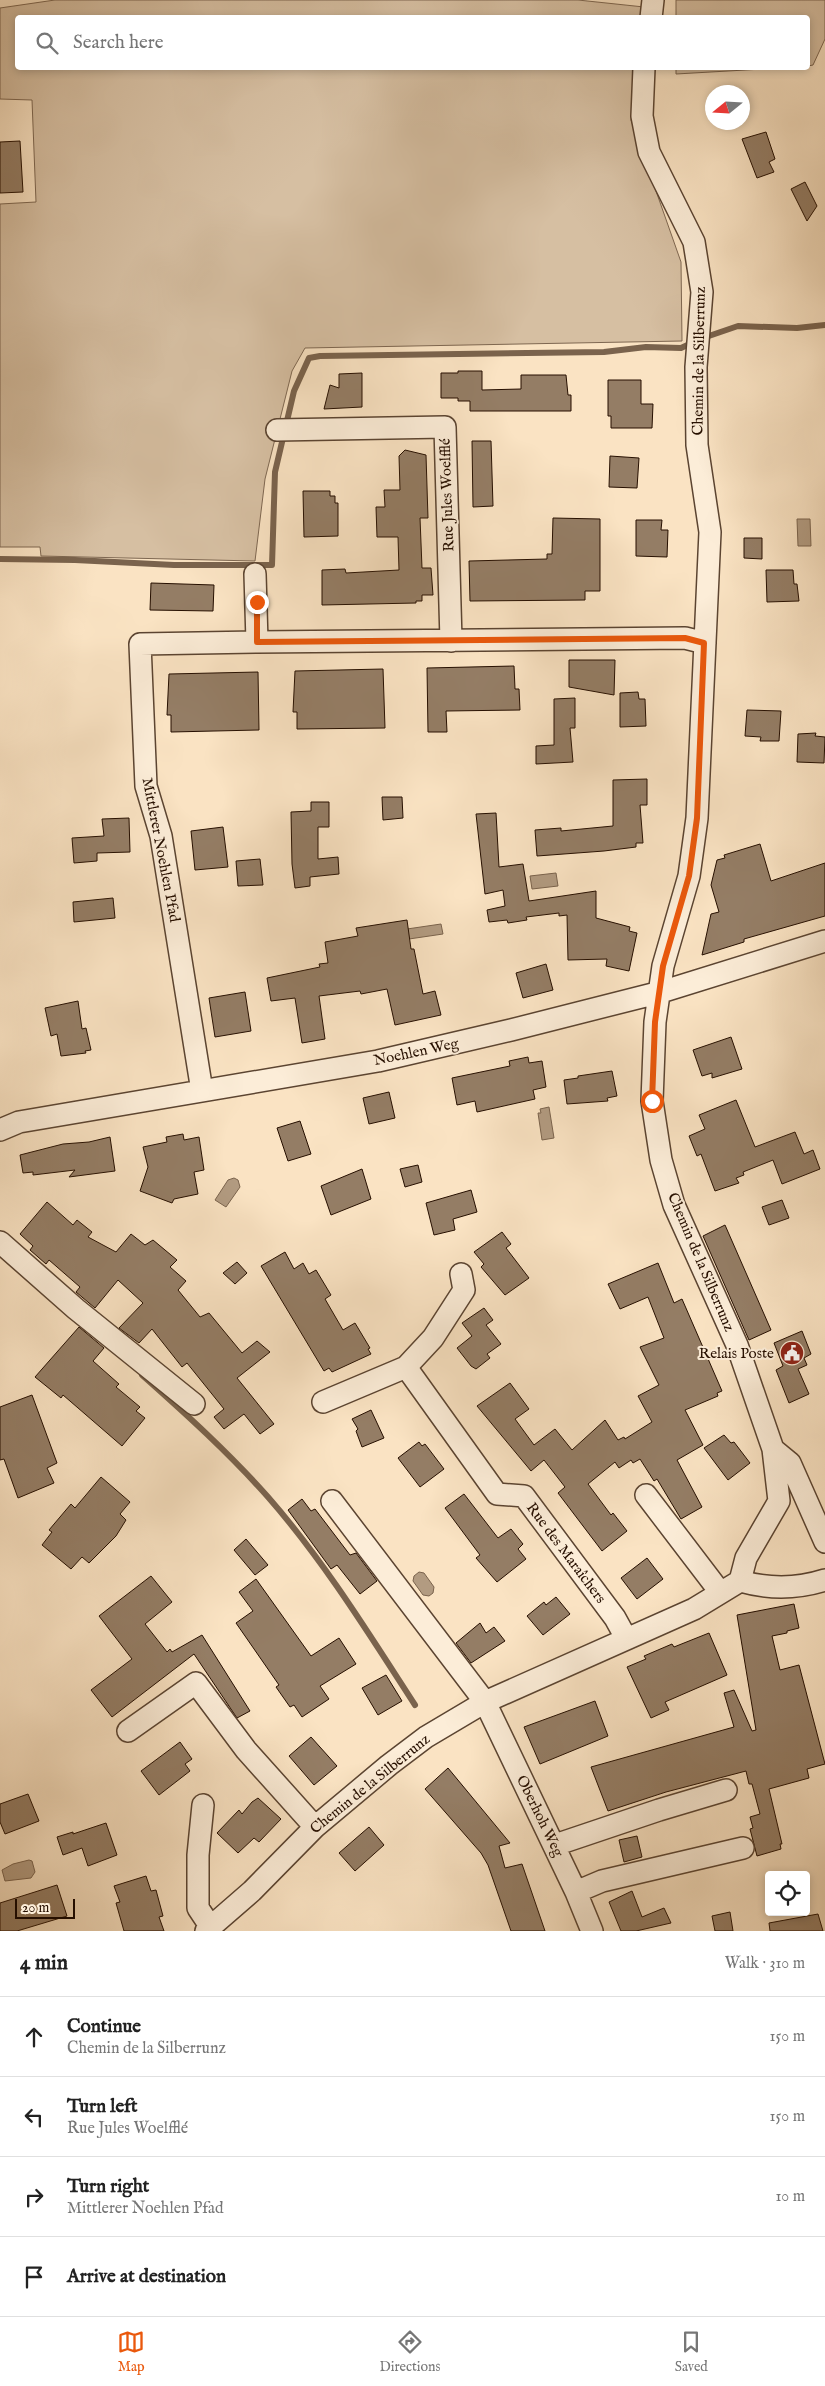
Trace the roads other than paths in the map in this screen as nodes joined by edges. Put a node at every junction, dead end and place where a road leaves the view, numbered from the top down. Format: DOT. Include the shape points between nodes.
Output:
graph roads {
  1 [pos="653,0"];
  2 [pos="651,15"];
  3 [pos="644,70"];
  4 [pos="277,430"];
  5 [pos="255,574"];
  6 [pos="451,641"];
  7 [pos="257,642"];
  8 [pos="704,643"];
  9 [pos="825,941"];
  10 [pos="661,992"];
  11 [pos="202,1091"];
  12 [pos="0,1130"];
  13 [pos="0,1242"];
  14 [pos="461,1274"];
  15 [pos="406,1367"];
  16 [pos="323,1402"];
  17 [pos="194,1404"];
  18 [pos="773,1449"];
  19 [pos="646,1495"];
  20 [pos="332,1501"];
  21 [pos="779,1501"];
  22 [pos="807,1501"];
  23 [pos="825,1542"];
  24 [pos="825,1580"];
  25 [pos="740,1581"];
  26 [pos="720,1592"];
  27 [pos="626,1638"];
  28 [pos="485,1702"];
  29 [pos="128,1731"];
  30 [pos="726,1790"];
  31 [pos="203,1805"];
  32 [pos="315,1827"];
  33 [pos="554,1846"];
  34 [pos="743,1848"];
  35 [pos="576,1892"];
  36 [pos="208,1929"];
  37 [pos="592,1931"];
  1 -- 2 [label="street"];
  3 -- 8 [label="street, Chemin de la Silberrunz" via="642,116 649,152 694,242 702,292 696,367 697,445 710,532"];
  4 -- 6 [label="street, Rue Jules Woelfflé" via="445,427"];
  5 -- 7 [label="street"];
  6 -- 7 [label="street"];
  6 -- 8 [label="street" via="685,638"];
  7 -- 11 [label="street, Mittlerer Noehlen Pfad" via="140,644 146,786 161,836"];
  8 -- 10 [label="street, Chemin de la Silberrunz" via="697,818 689,876 663,966"];
  9 -- 10 [label="street, Noehlen Weg"];
  10 -- 11 [label="street, Noehlen Weg" via="378,1061"];
  10 -- 18 [label="street, Chemin de la Silberrunz" via="655,1022 652,1101 661,1160 674,1205 736,1345"];
  11 -- 12 [label="street, Noehlen Weg" via="19,1122"];
  13 -- 17 [label="street" via="76,1309"];
  14 -- 15 [label="street" via="464,1290 433,1338"];
  15 -- 16 [label="street"];
  15 -- 27 [label="street, Rue des Maraîchers" via="497,1494 524,1496 615,1618"];
  18 -- 21 [label="street, Chemin de la Silberrunz"];
  18 -- 22 [label="street, Chemin de la Silberrunz" via="790,1463"];
  19 -- 26 [label="street"];
  20 -- 28 [label="street, Oberhoh Weg"];
  21 -- 22 [label="street"];
  21 -- 25 [label="street" via="746,1558"];
  22 -- 23 [label="street, Chemin de la Silberrunz"];
  24 -- 25 [label="street" via="803,1587 758,1586"];
  25 -- 26 [label="street, Chemin de la Silberrunz"];
  26 -- 27 [label="street, Chemin de la Silberrunz" via="694,1609"];
  27 -- 28 [label="street, Chemin de la Silberrunz"];
  28 -- 32 [label="street, Chemin de la Silberrunz" via="426,1737"];
  28 -- 33 [label="street, Oberhoh Weg"];
  29 -- 32 [label="street" via="196,1683 246,1750"];
  30 -- 33 [label="street"];
  31 -- 36 [label="street" via="198,1856 198,1908"];
  32 -- 36 [label="street, Chemin de la Silberrunz" via="252,1891"];
  33 -- 35 [label="street, Oberhoh Weg"];
  34 -- 35 [label="street" via="602,1881"];
  35 -- 37 [label="street, Oberhoh Weg"];
}
